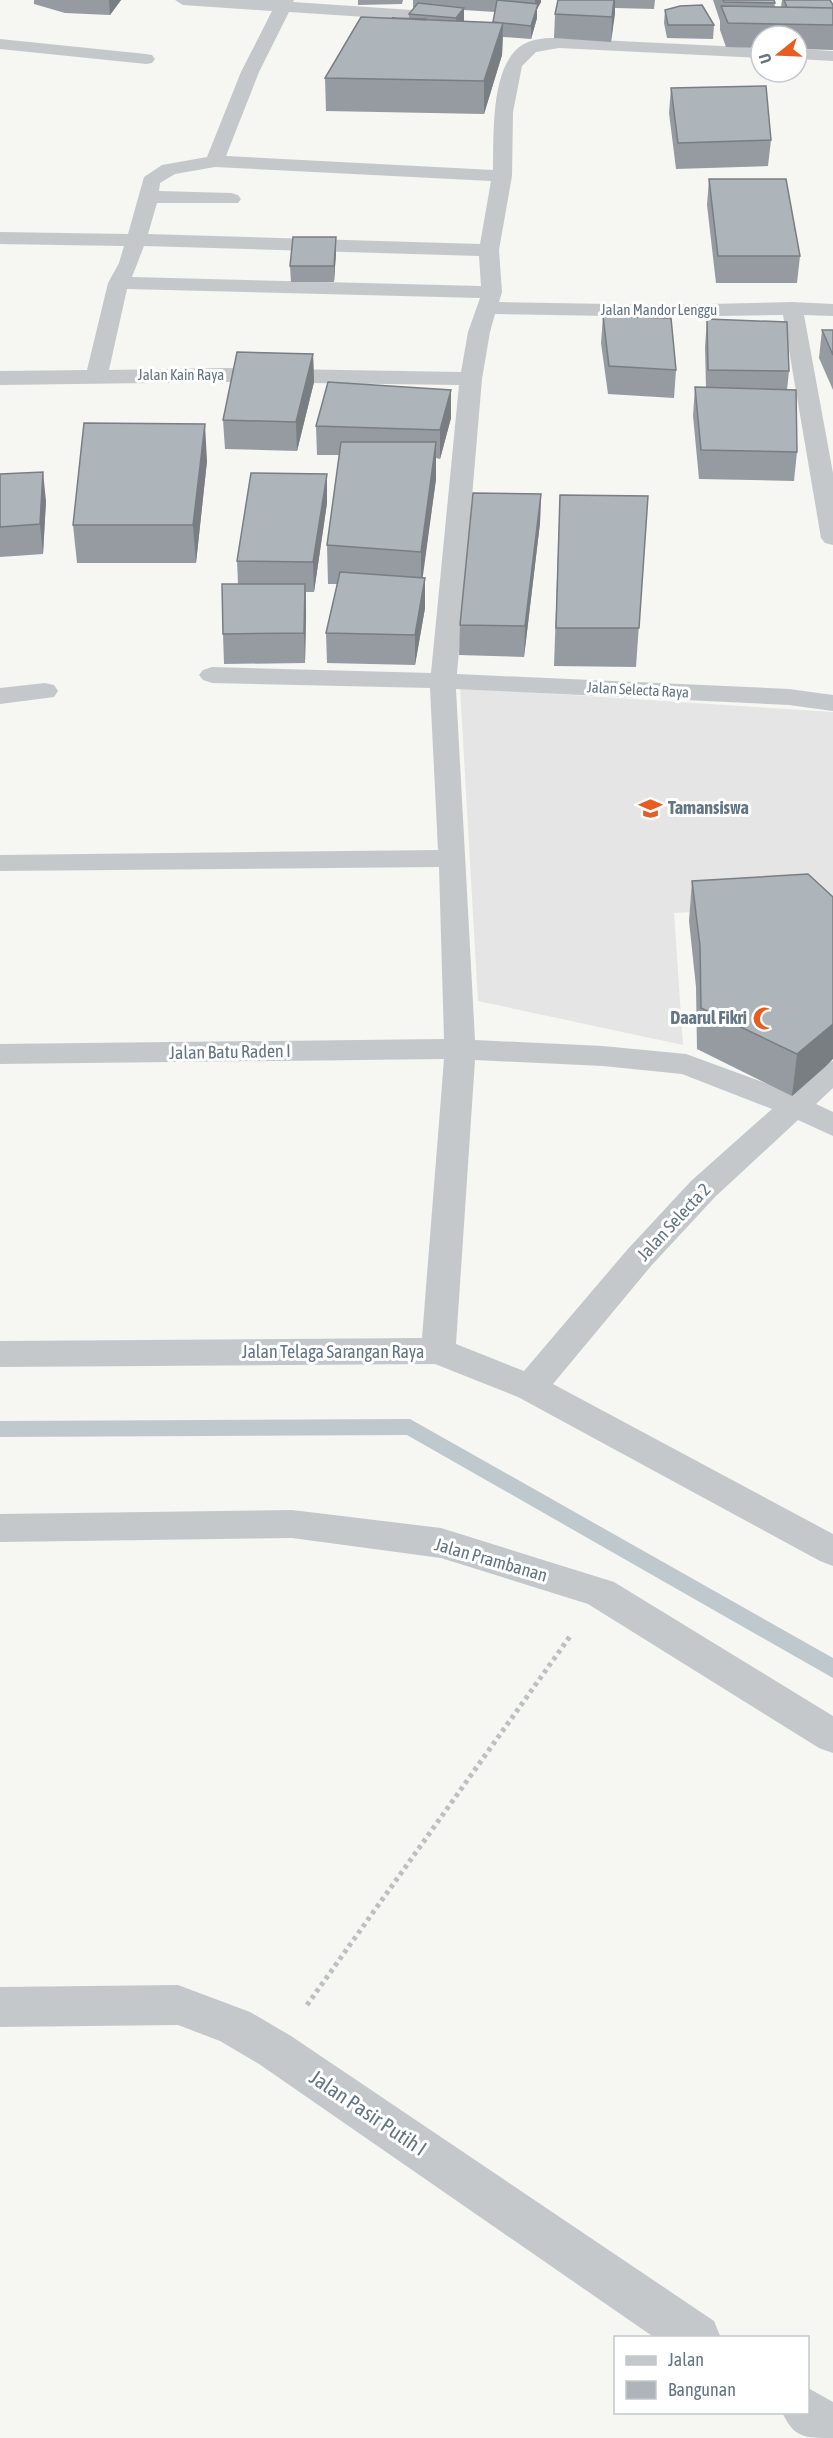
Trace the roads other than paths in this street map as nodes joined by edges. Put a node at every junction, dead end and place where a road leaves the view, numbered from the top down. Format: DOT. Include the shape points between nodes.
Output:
graph roads {
  1 [pos="183,0"];
  2 [pos="284,4"];
  3 [pos="412,15"];
  4 [pos="0,44"];
  5 [pos="749,52"];
  6 [pos="809,55"];
  7 [pos="833,56"];
  8 [pos="146,59"];
  9 [pos="215,160"];
  10 [pos="502,176"];
  11 [pos="149,197"];
  12 [pos="231,199"];
  13 [pos="0,238"];
  14 [pos="136,240"];
  15 [pos="489,250"];
  16 [pos="118,283"];
  17 [pos="488,300"];
  18 [pos="792,309"];
  19 [pos="833,310"];
  20 [pos="97,375"];
  21 [pos="0,378"];
  22 [pos="471,379"];
  23 [pos="833,538"];
  24 [pos="212,675"];
  25 [pos="442,681"];
  26 [pos="45,691"];
  27 [pos="0,696"];
  28 [pos="833,703"];
  29 [pos="453,858"];
  30 [pos="0,863"];
  31 [pos="460,1049"];
  32 [pos="0,1054"];
  33 [pos="833,1071"];
  34 [pos="795,1106"];
  35 [pos="833,1125"];
  36 [pos="438,1351"];
  37 [pos="0,1354"];
  38 [pos="530,1388"];
  39 [pos="0,1528"];
  40 [pos="833,1551"];
  41 [pos="833,1736"];
  42 [pos="0,2007"];
  43 [pos="696,2336"];
  44 [pos="809,2414"];
  45 [pos="833,2431"];
  1 -- 2 [label="street"];
  2 -- 3 [label="street"];
  2 -- 9 [label="street" via="250,72"];
  4 -- 8 [label="street"];
  5 -- 10 [label="street" via="559,43 530,48 513,66 511,74 504,112"];
  6 -- 7 [label="street"];
  9 -- 10 [label="street"];
  9 -- 11 [label="street" via="157,174 151,181"];
  10 -- 15 [label="street"];
  11 -- 12 [label="street"];
  11 -- 14 [label="street"];
  13 -- 14 [label="street"];
  14 -- 15 [label="street"];
  14 -- 16 [label="street"];
  15 -- 17 [label="street"];
  16 -- 17 [label="street, Jalan Mandor Lenggu"];
  16 -- 20 [label="street"];
  17 -- 18 [label="street, Jalan Mandor Lenggu" via="666,311"];
  17 -- 22 [label="street"];
  18 -- 19 [label="street, Jalan Mandor Lenggu"];
  18 -- 23 [label="street"];
  20 -- 21 [label="street, Jalan Kain Raya"];
  20 -- 22 [label="street, Jalan Kain Raya"];
  22 -- 25 [label="street"];
  24 -- 25 [label="street, Jalan Selecta Raya"];
  25 -- 28 [label="street, Jalan Selecta Raya" via="789,697"];
  25 -- 29 [label="street"];
  26 -- 27 [label="street"];
  29 -- 30 [label="street"];
  29 -- 31 [label="street"];
  31 -- 32 [label="street, Jalan Batu Raden I"];
  31 -- 34 [label="street, Jalan Batu Raden I" via="686,1064"];
  31 -- 36 [label="street"];
  33 -- 34 [label="street, Jalan Selecta 2"];
  34 -- 35 [label="street, Jalan Batu Raden I"];
  34 -- 38 [label="street, Jalan Selecta 2" via="703,1190 639,1258"];
  36 -- 37 [label="street, Jalan Telaga Sarangan Raya"];
  36 -- 38 [label="street, Jalan Telaga Sarangan Raya"];
  38 -- 40 [label="street, Jalan Telaga Sarangan Raya"];
  39 -- 41 [label="street, Jalan Prambanan" via="292,1524 441,1543 601,1593"];
  42 -- 43 [label="street, Jalan Pasir Putih I" via="178,2005 235,2026"];
  44 -- 45 [label="street"];
}
